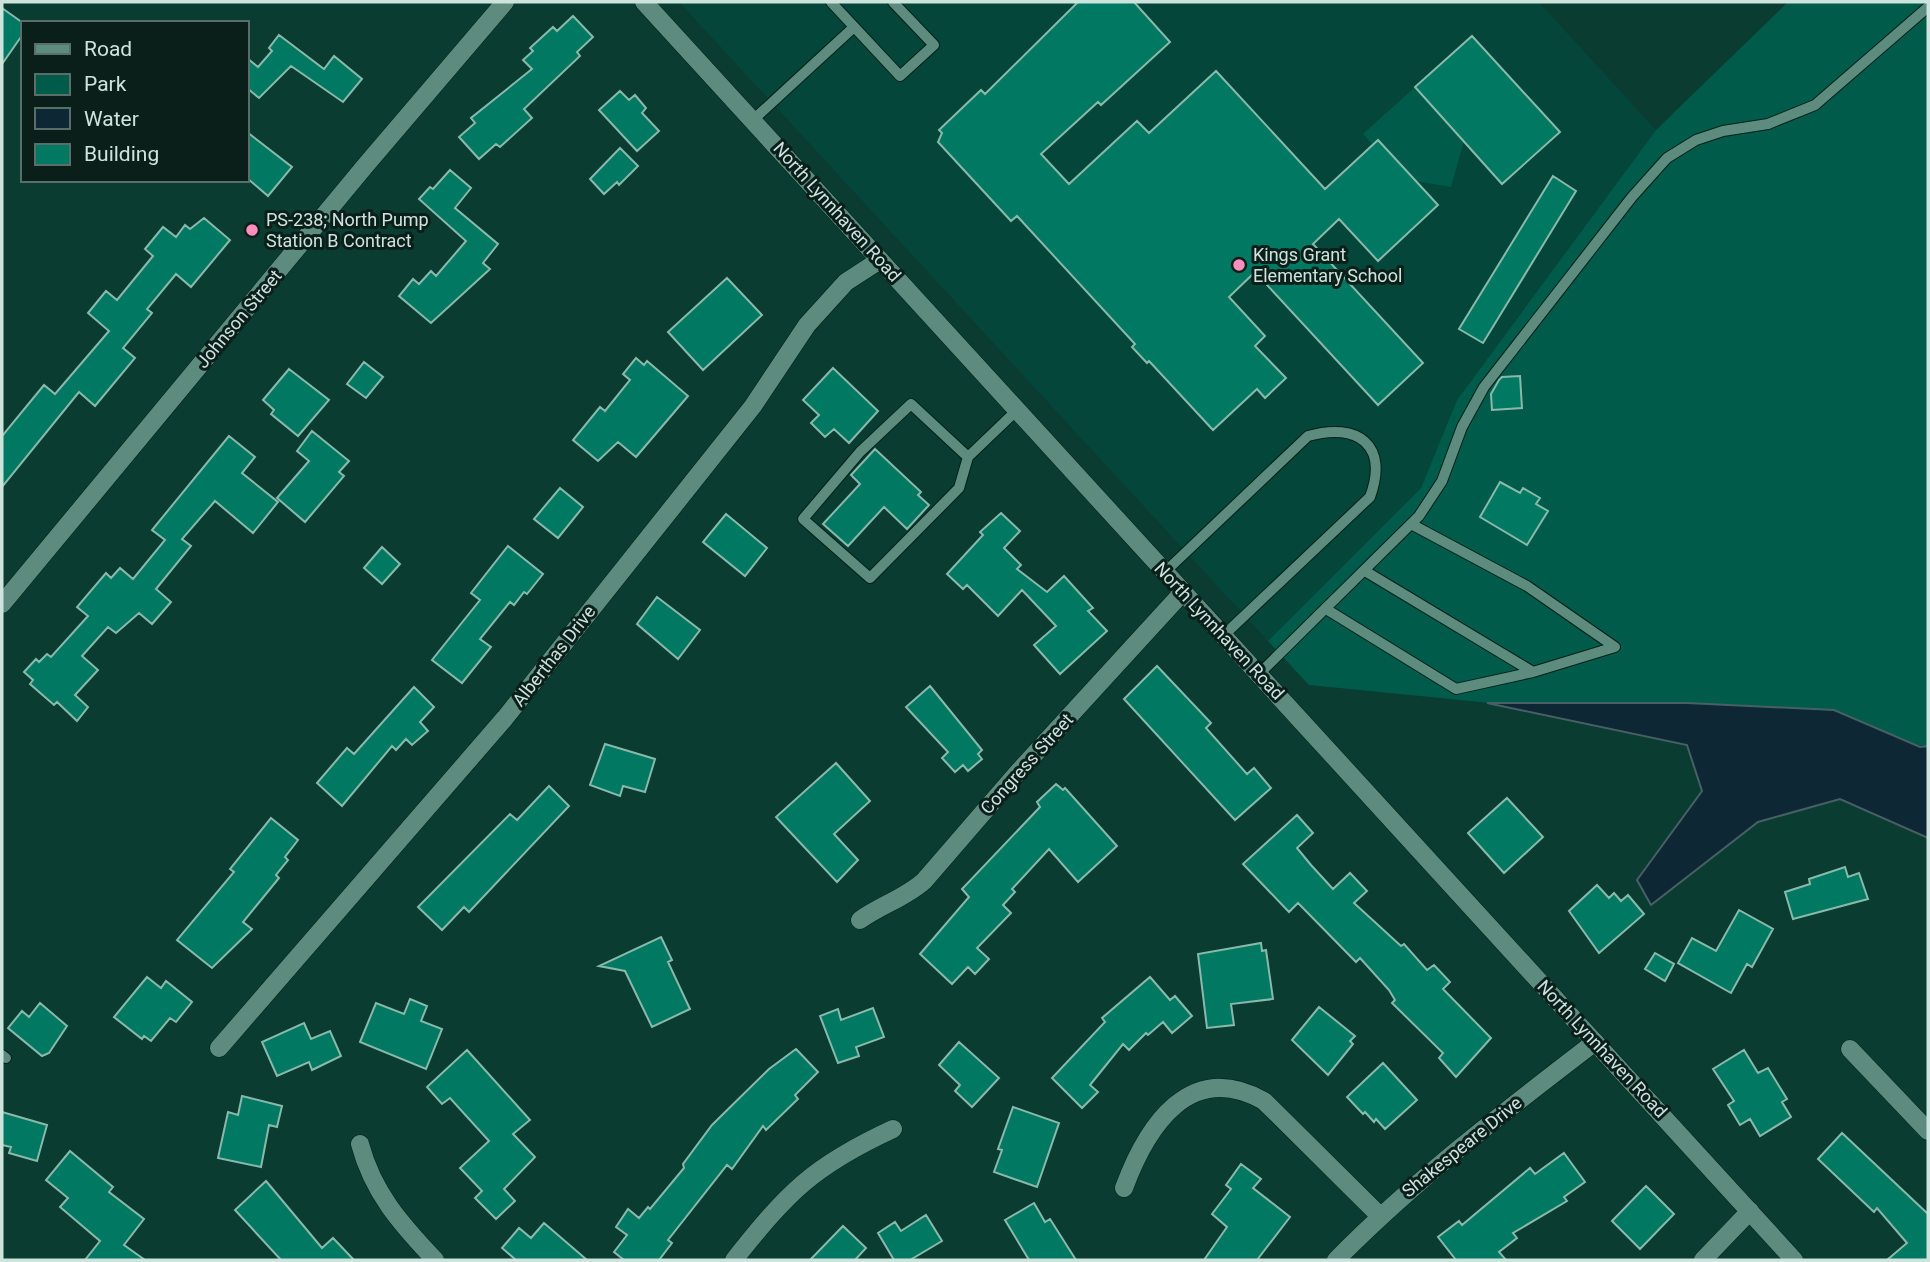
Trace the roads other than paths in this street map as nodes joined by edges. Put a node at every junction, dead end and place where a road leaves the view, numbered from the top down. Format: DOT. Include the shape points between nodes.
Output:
graph roads {
  1 [pos="505,2"];
  2 [pos="644,2"];
  3 [pos="831,2"];
  4 [pos="893,2"];
  5 [pos="1928,7"];
  6 [pos="854,27"];
  7 [pos="753,120"];
  8 [pos="880,260"];
  9 [pos="1017,410"];
  10 [pos="968,457"];
  11 [pos="1411,524"];
  12 [pos="1365,571"];
  13 [pos="1165,572"];
  14 [pos="1184,592"];
  15 [pos="2,604"];
  16 [pos="1326,609"];
  17 [pos="1223,636"];
  18 [pos="1534,672"];
  19 [pos="1259,674"];
  20 [pos="860,920"];
  21 [pos="1595,1042"];
  22 [pos="219,1048"];
  23 [pos="1850,1049"];
  24 [pos="893,1129"];
  25 [pos="1928,1131"];
  26 [pos="360,1144"];
  27 [pos="1124,1188"];
  28 [pos="1750,1211"];
  29 [pos="1380,1216"];
  30 [pos="435,1260"];
  31 [pos="734,1260"];
  32 [pos="1336,1260"];
  33 [pos="1703,1260"];
  34 [pos="1794,1260"];
  1 -- 15 [label="street, Johnson Street"];
  2 -- 7 [label="street, North Lynnhaven Road"];
  3 -- 6 [label="lane"];
  4 -- 6 [label="lane" via="934,45 900,76"];
  5 -- 11 [label="lane" via="1815,105 1768,124 1696,140 1667,158 1483,387 1442,481"];
  6 -- 7 [label="lane"];
  7 -- 8 [label="street, North Lynnhaven Road"];
  8 -- 9 [label="street, North Lynnhaven Road"];
  8 -- 22 [label="street, Alberthas Drive" via="846,282 807,325 753,406 505,718"];
  9 -- 10 [label="lane"];
  9 -- 13 [label="street, North Lynnhaven Road"];
  10 -- 10 [label="lane" via="911,404 860,452 803,519 870,578 959,488"];
  11 -- 12 [label="lane"];
  11 -- 18 [label="lane" via="1527,586 1615,648"];
  12 -- 16 [label="lane"];
  12 -- 18 [label="lane"];
  13 -- 14 [label="street, North Lynnhaven Road"];
  13 -- 17 [label="lane" via="1308,436 1338,431 1357,435 1369,444 1376,459 1370,496"];
  14 -- 17 [label="street, North Lynnhaven Road"];
  14 -- 20 [label="street, Congress Street" via="924,881"];
  16 -- 18 [label="lane" via="1456,689"];
  16 -- 19 [label="lane"];
  17 -- 19 [label="street, North Lynnhaven Road"];
  19 -- 21 [label="street, North Lynnhaven Road"];
  21 -- 28 [label="street, North Lynnhaven Road"];
  21 -- 29 [label="street, Shakespeare Drive"];
  23 -- 25 [label="street"];
  24 -- 31 [label="street" via="847,1150 812,1174 780,1202"];
  26 -- 30 [label="street" via="379,1196"];
  27 -- 29 [label="street" via="1147,1138 1170,1109 1186,1096 1224,1087 1247,1091 1265,1101"];
  28 -- 33 [label="street"];
  28 -- 34 [label="street, North Lynnhaven Road"];
  29 -- 32 [label="street, Shakespeare Drive"];
}
